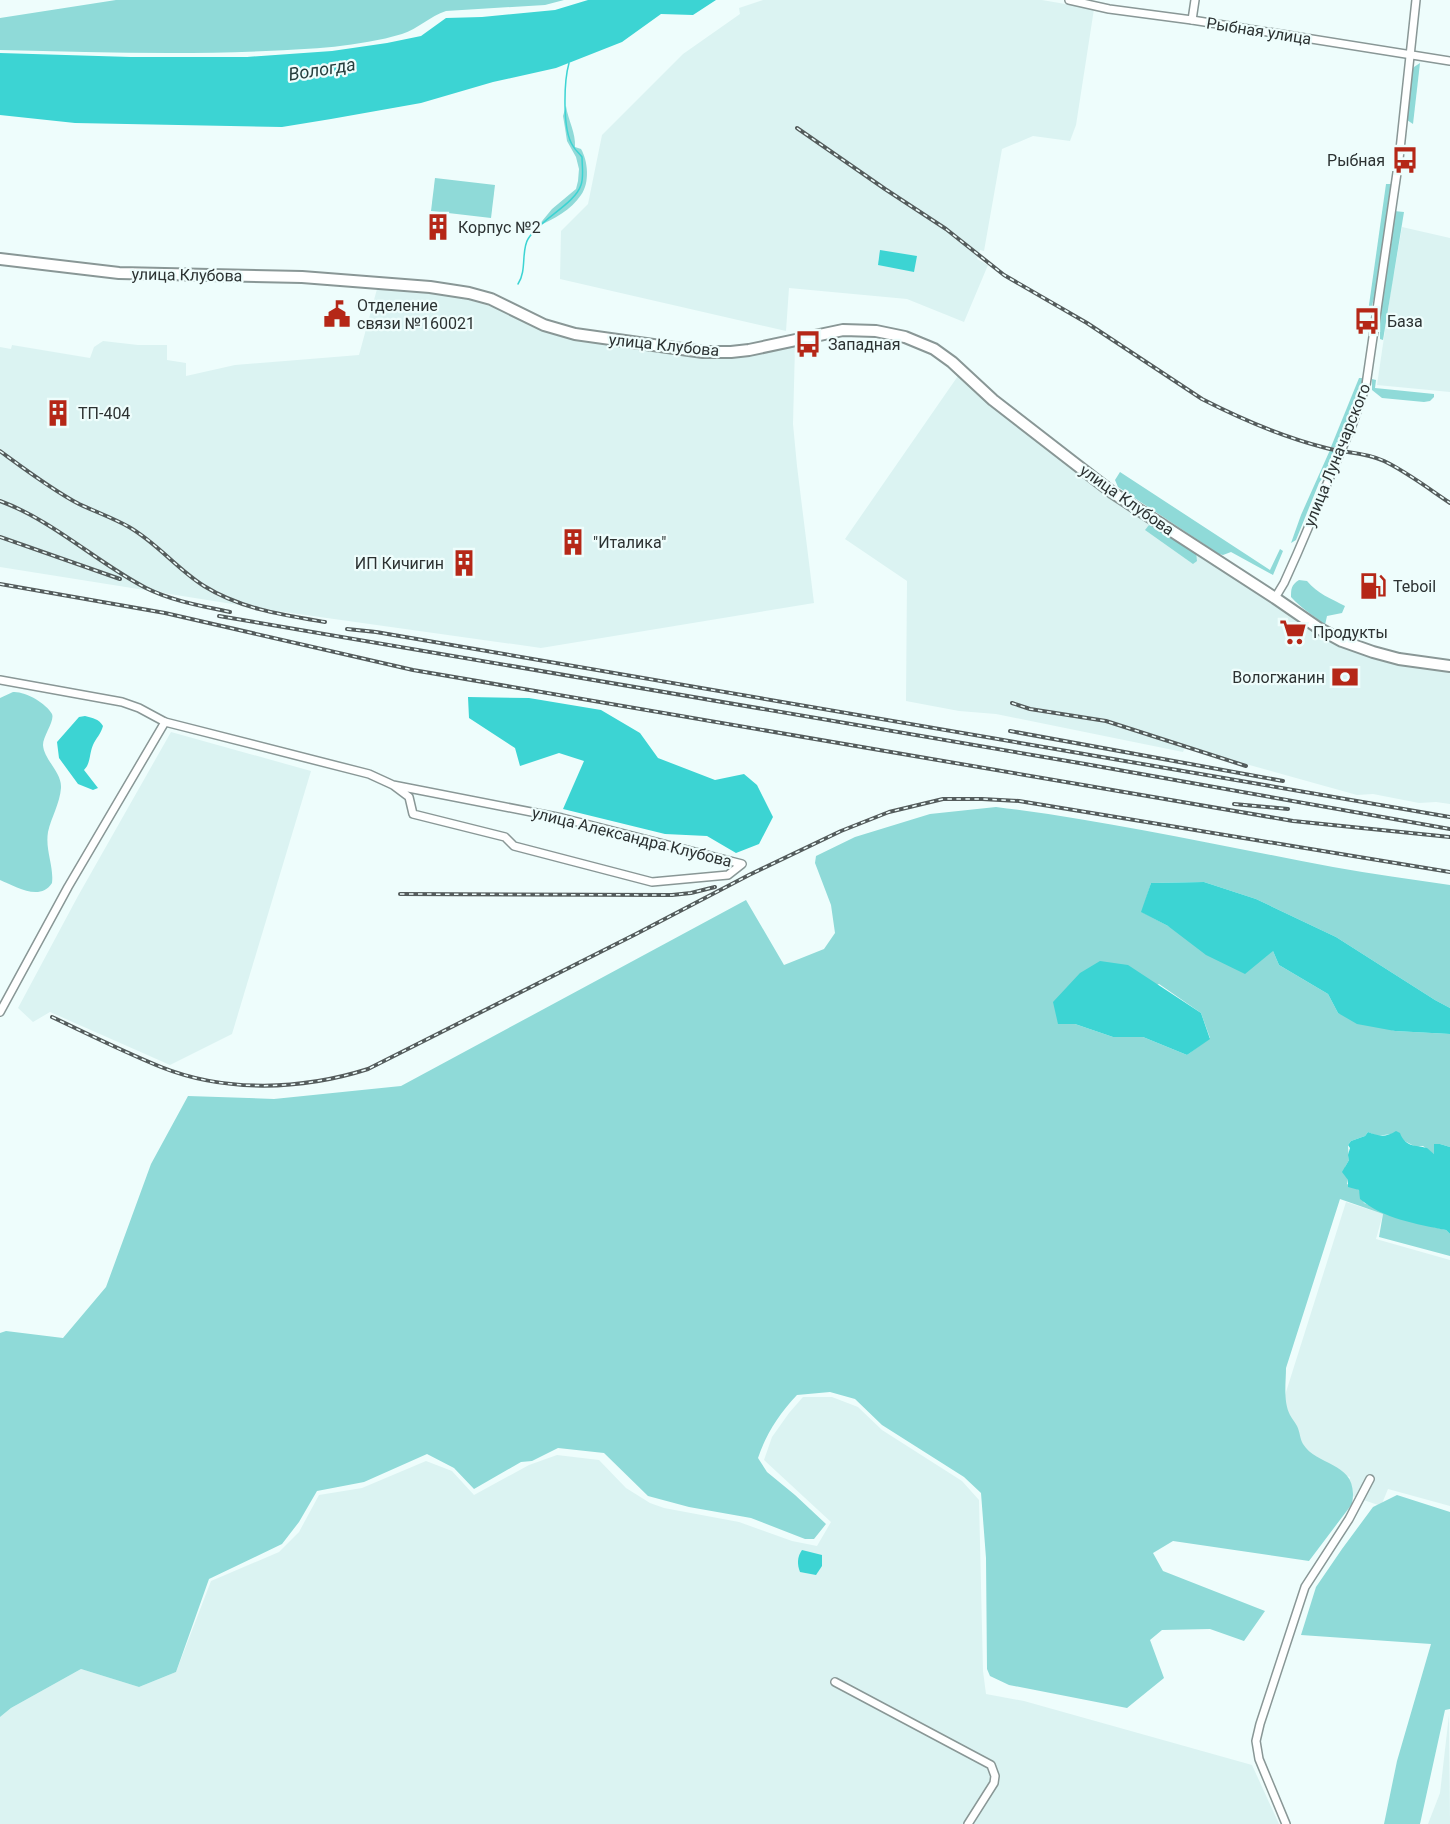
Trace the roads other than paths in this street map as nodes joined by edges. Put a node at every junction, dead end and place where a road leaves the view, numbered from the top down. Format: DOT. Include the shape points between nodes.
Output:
graph roads {
  1 [pos="1069,0"];
  2 [pos="1195,0"];
  3 [pos="1416,0"];
  4 [pos="1192,20"];
  5 [pos="1410,55"];
  6 [pos="1450,62"];
  7 [pos="0,259"];
  8 [pos="1275,598"];
  9 [pos="1450,666"];
  10 [pos="0,680"];
  11 [pos="165,722"];
  12 [pos="393,785"];
  13 [pos="0,1012"];
  14 [pos="1370,1479"];
  15 [pos="835,1682"];
  16 [pos="968,1824"];
  17 [pos="1286,1824"];
  1 -- 4 [label="street, Рыбная улица"];
  2 -- 4 [label="street"];
  3 -- 5 [label="street, улица Луначарского"];
  4 -- 5 [label="street, Рыбная улица"];
  5 -- 6 [label="street, Рыбная улица"];
  5 -- 8 [label="street, улица Луначарского" via="1366,386"];
  7 -- 8 [label="main road, улица Клубова" via="119,273 302,277 430,287 491,299 562,331 703,352 749,350 843,330 905,337 934,349 952,362 993,400 1104,486"];
  8 -- 9 [label="main road, улица Клубова" via="1342,641 1399,659"];
  10 -- 11 [label="street, улица Александра Клубова" via="122,702"];
  11 -- 12 [label="street, улица Александра Клубова" via="369,774"];
  11 -- 13 [label="street"];
  12 -- 12 [label="street, улица Александра Клубова" via="410,797 413,814 505,837 514,846 652,882 728,875 742,864 562,818"];
  14 -- 17 [label="street" via="1305,1587 1260,1724 1256,1741 1259,1759"];
  15 -- 16 [label="street" via="991,1765 994,1783"];
}
